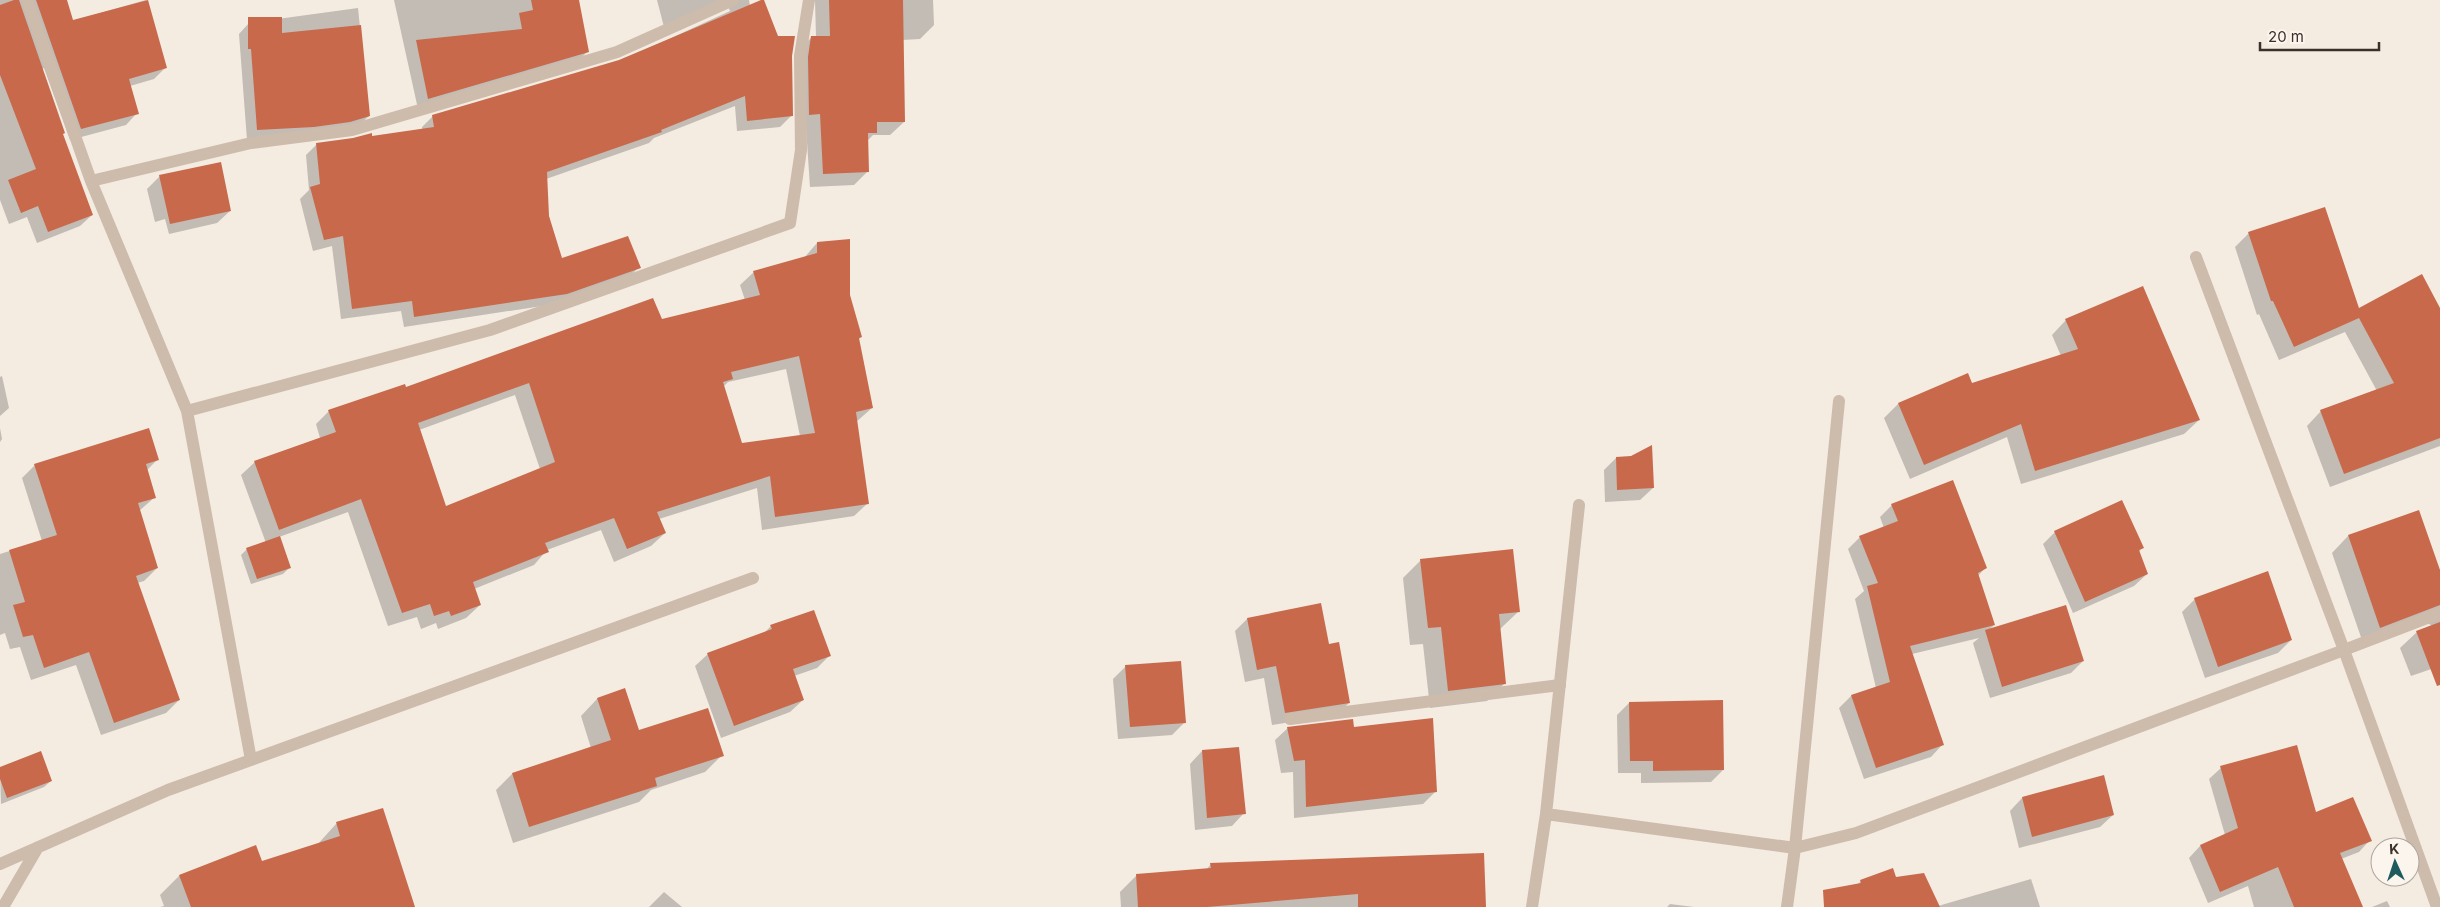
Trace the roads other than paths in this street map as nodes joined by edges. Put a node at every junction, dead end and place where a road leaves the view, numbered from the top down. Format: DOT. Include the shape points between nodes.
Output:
graph roads {
  1 [pos="27,0"];
  2 [pos="734,0"];
  3 [pos="809,0"];
  4 [pos="91,181"];
  5 [pos="2196,257"];
  6 [pos="1839,402"];
  7 [pos="187,410"];
  8 [pos="1579,505"];
  9 [pos="753,578"];
  10 [pos="2440,613"];
  11 [pos="2344,650"];
  12 [pos="1560,685"];
  13 [pos="1290,719"];
  14 [pos="251,760"];
  15 [pos="1546,814"];
  16 [pos="38,847"];
  17 [pos="1796,848"];
  18 [pos="0,864"];
  19 [pos="3,907"];
  20 [pos="1532,907"];
  21 [pos="1787,907"];
  22 [pos="2437,907"];
  1 -- 4 [label="street"];
  2 -- 4 [label="street" via="616,52 352,130 250,143"];
  3 -- 7 [label="street" via="800,56 802,150 790,223 490,330"];
  4 -- 7 [label="street"];
  5 -- 11 [label="street"];
  6 -- 17 [label="street"];
  7 -- 14 [label="street"];
  8 -- 12 [label="street"];
  9 -- 14 [label="street"];
  10 -- 11 [label="street"];
  11 -- 17 [label="street" via="1856,833"];
  11 -- 22 [label="street"];
  12 -- 13 [label="street"];
  12 -- 15 [label="street"];
  14 -- 16 [label="street" via="168,790"];
  15 -- 17 [label="street"];
  15 -- 20 [label="street"];
  16 -- 18 [label="street"];
  16 -- 19 [label="street"];
  17 -- 21 [label="street"];
}
